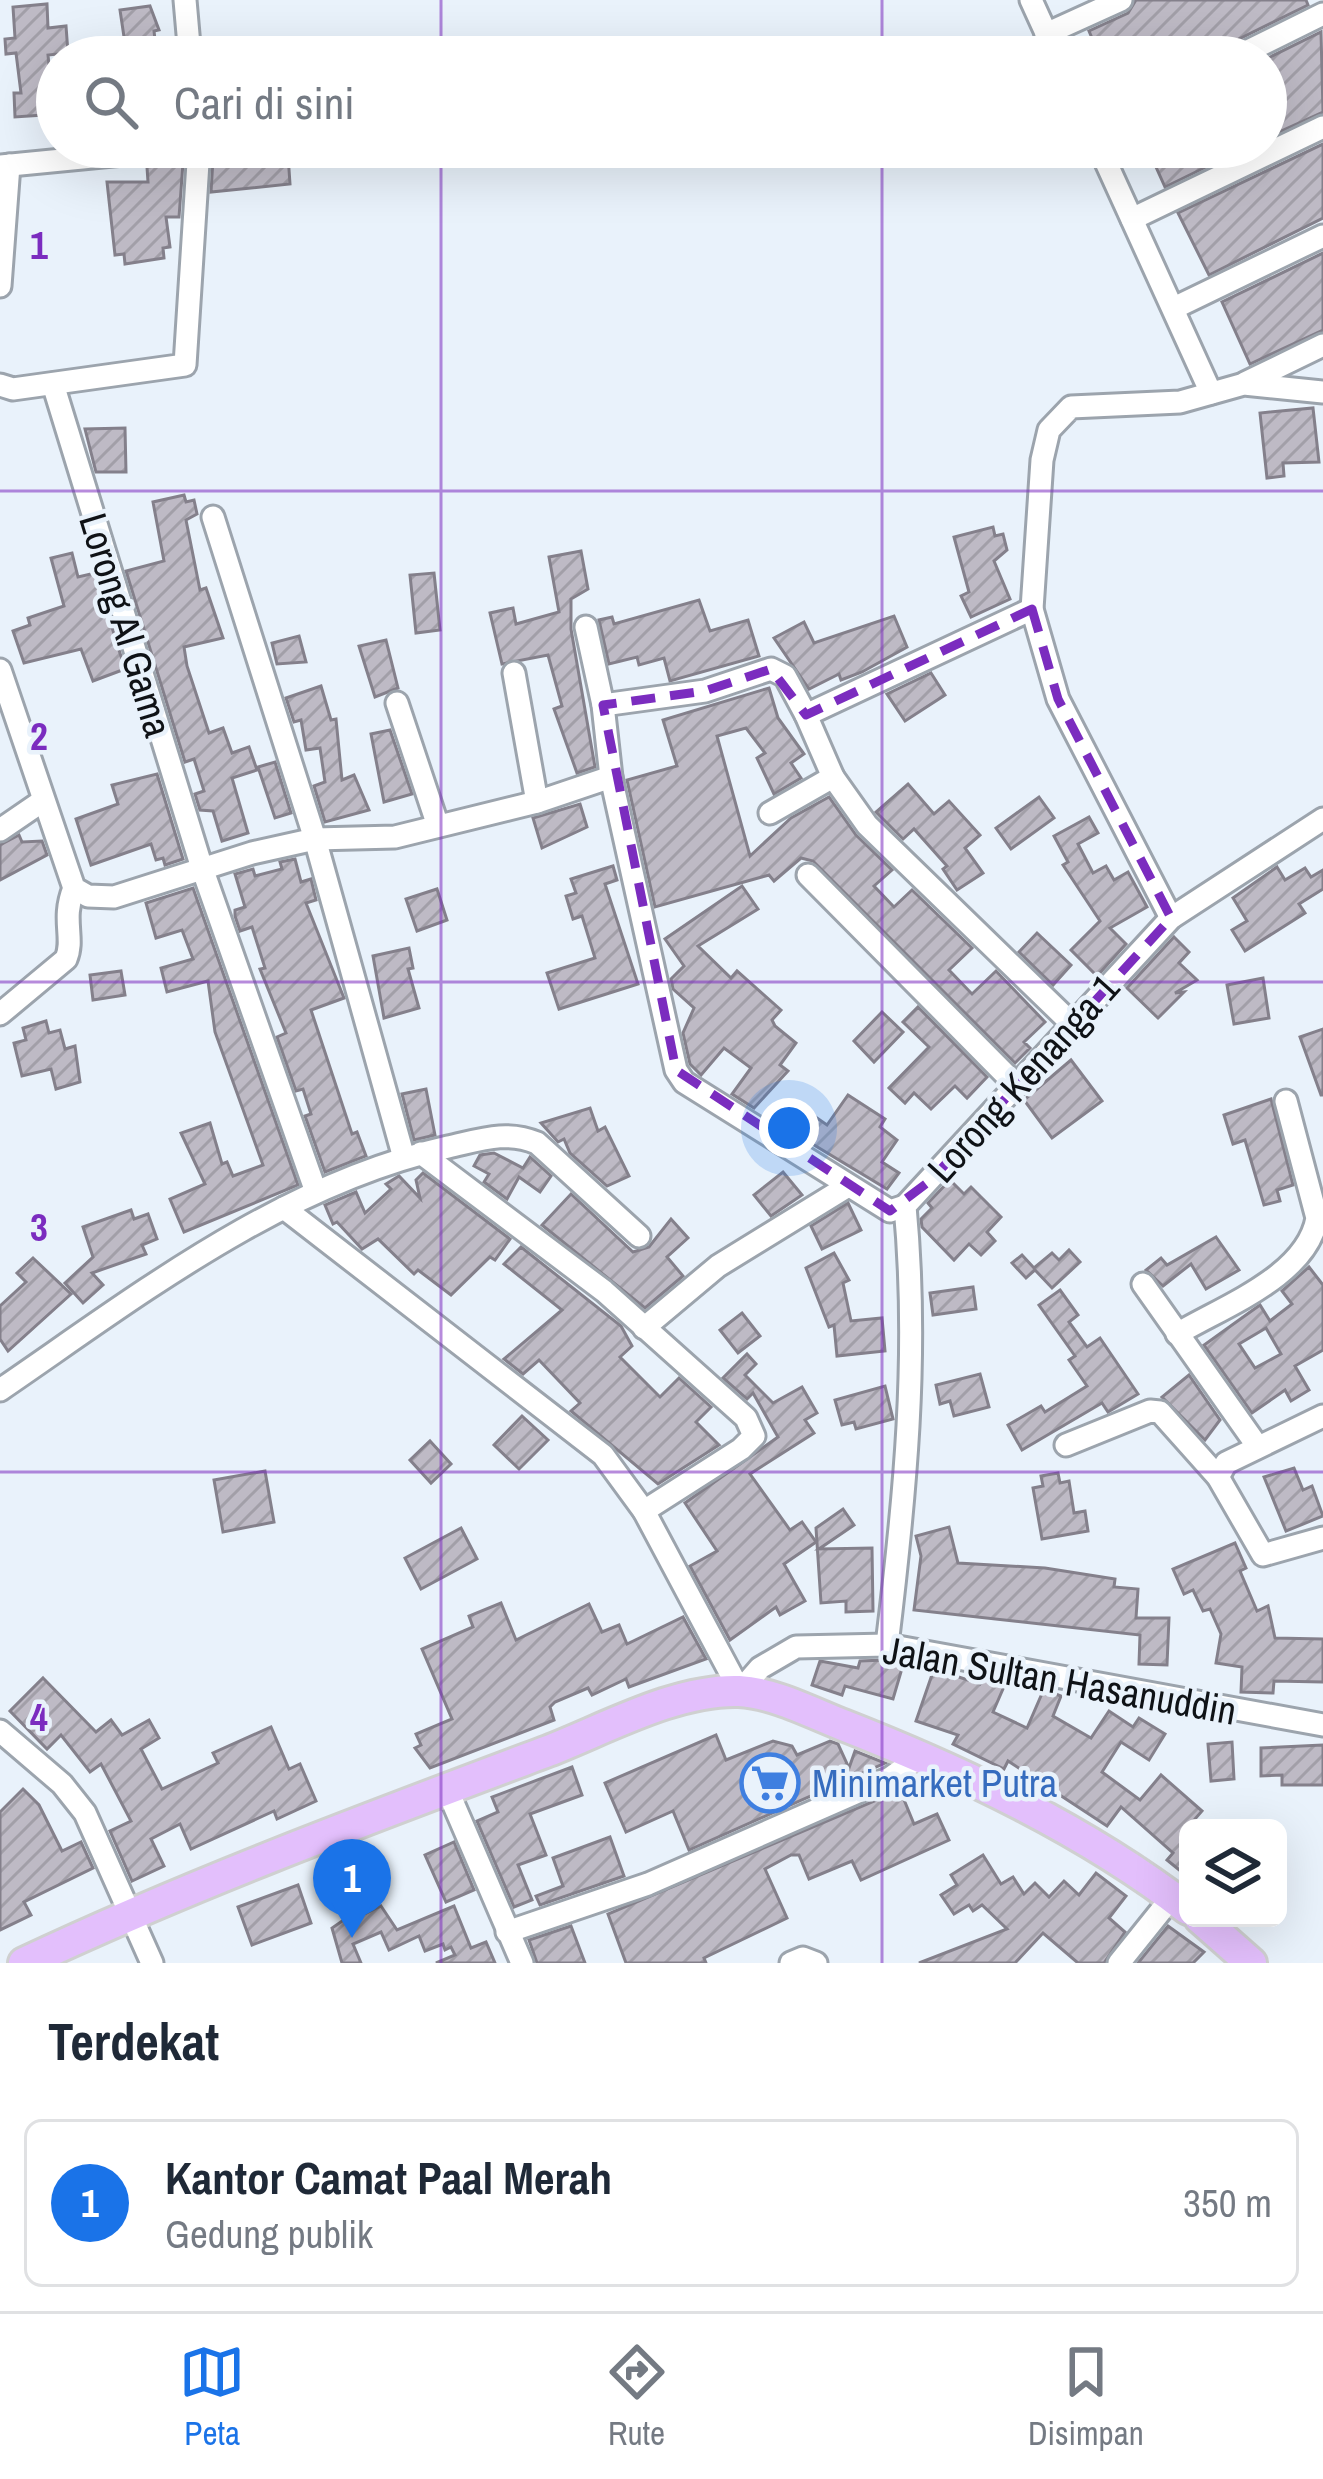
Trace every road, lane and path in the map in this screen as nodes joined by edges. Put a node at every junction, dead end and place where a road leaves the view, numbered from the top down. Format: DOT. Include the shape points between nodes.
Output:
graph roads {
  1 [pos="184,0"];
  2 [pos="1031,0"];
  3 [pos="1121,0"];
  4 [pos="1323,14"];
  5 [pos="1046,34"];
  6 [pos="188,36"];
  7 [pos="1278,36"];
  8 [pos="1323,127"];
  9 [pos="1287,144"];
  10 [pos="36,163"];
  11 [pos="5,166"];
  12 [pos="196,168"];
  13 [pos="1109,168"];
  14 [pos="1238,168"];
  15 [pos="1132,219"];
  16 [pos="1323,236"];
  17 [pos="0,286"];
  18 [pos="1174,308"];
  19 [pos="1323,345"];
  20 [pos="53,384"];
  21 [pos="1244,384"];
  22 [pos="0,385"];
  23 [pos="1323,392"];
  24 [pos="1211,393"];
  25 [pos="213,517"];
  26 [pos="1032,609"];
  27 [pos="586,627"];
  28 [pos="0,670"];
  29 [pos="514,674"];
  30 [pos="397,703"];
  31 [pos="603,705"];
  32 [pos="806,715"];
  33 [pos="610,777"];
  34 [pos="833,777"];
  35 [pos="41,802"];
  36 [pos="537,802"];
  37 [pos="770,813"];
  38 [pos="1323,819"];
  39 [pos="437,826"];
  40 [pos="0,830"];
  41 [pos="315,839"];
  42 [pos="201,866"];
  43 [pos="808,875"];
  44 [pos="74,888"];
  45 [pos="1171,918"];
  46 [pos="0,1015"];
  47 [pos="1070,1022"];
  48 [pos="1016,1084"];
  49 [pos="1286,1101"];
  50 [pos="413,1155"];
  51 [pos="848,1186"];
  52 [pos="316,1192"];
  53 [pos="904,1206"];
  54 [pos="284,1208"];
  55 [pos="639,1236"];
  56 [pos="1143,1284"];
  57 [pos="644,1328"];
  58 [pos="1178,1334"];
  59 [pos="0,1390"];
  60 [pos="1323,1415"];
  61 [pos="1066,1445"];
  62 [pos="1258,1447"];
  63 [pos="1218,1477"];
  64 [pos="644,1511"];
  65 [pos="1323,1538"];
  66 [pos="887,1645"];
  67 [pos="740,1691"];
  68 [pos="1323,1725"];
  69 [pos="0,1731"];
  70 [pos="921,1756"];
  71 [pos="447,1789"];
  72 [pos="1179,1902"];
  73 [pos="1179,1904"];
  74 [pos="132,1912"];
  75 [pos="1210,1927"];
  76 [pos="507,1932"];
  77 [pos="24,1963"];
  78 [pos="152,1963"];
  79 [pos="522,1963"];
  80 [pos="791,1963"];
  81 [pos="816,1963"];
  82 [pos="1119,1963"];
  83 [pos="1251,1963"];
  1 -- 6 [label="street"];
  2 -- 5 [label="street"];
  3 -- 5 [label="street"];
  4 -- 7 [label="street"];
  8 -- 9 [label="street"];
  10 -- 11 [label="street"];
  11 -- 17 [label="street"];
  12 -- 20 [label="street" via="185,365"];
  13 -- 15 [label="street"];
  14 -- 15 [label="street"];
  15 -- 18 [label="street"];
  16 -- 18 [label="street"];
  18 -- 24 [label="street"];
  19 -- 21 [label="street"];
  20 -- 22 [label="street"];
  20 -- 42 [label="street, Lorong Al Gama"];
  21 -- 23 [label="street"];
  21 -- 24 [label="street"];
  24 -- 26 [label="street" via="1059,413 1042,460"];
  25 -- 41 [label="street"];
  26 -- 32 [label="street"];
  26 -- 45 [label="street" via="1058,699"];
  27 -- 31 [label="street"];
  28 -- 35 [label="street"];
  29 -- 36 [label="street"];
  30 -- 39 [label="street"];
  31 -- 32 [label="street" via="705,691 771,669 785,676"];
  31 -- 33 [label="street"];
  32 -- 34 [label="street"];
  33 -- 36 [label="street"];
  33 -- 51 [label="street" via="676,1070"];
  34 -- 37 [label="street"];
  34 -- 47 [label="street" via="867,824"];
  35 -- 40 [label="street"];
  35 -- 44 [label="street"];
  36 -- 39 [label="street"];
  38 -- 45 [label="street, Lorong Kenanga 1"];
  39 -- 41 [label="street" via="395,837"];
  41 -- 42 [label="street"];
  41 -- 50 [label="street"];
  42 -- 44 [label="street" via="113,897"];
  42 -- 52 [label="street, Lorong Al Gama"];
  43 -- 48 [label="street"];
  44 -- 46 [label="street" via="64,911 66,959"];
  45 -- 47 [label="street, Lorong Kenanga 1"];
  47 -- 48 [label="street, Lorong Kenanga 1"];
  48 -- 53 [label="street, Lorong Kenanga 1"];
  49 -- 58 [label="street" via="1317,1218 1314,1234 1285,1269"];
  50 -- 52 [label="street"];
  50 -- 55 [label="street" via="518,1135 537,1143"];
  50 -- 57 [label="street" via="520,1225"];
  51 -- 53 [label="street" via="890,1211"];
  51 -- 57 [label="street" via="718,1266"];
  52 -- 54 [label="street"];
  53 -- 66 [label="street, Lorong Kenanga 1" via="914,1307 909,1460"];
  54 -- 59 [label="street" via="180,1267"];
  54 -- 64 [label="street" via="603,1456"];
  56 -- 58 [label="street"];
  57 -- 64 [label="street" via="746,1418 754,1436"];
  58 -- 62 [label="street"];
  60 -- 62 [label="street"];
  61 -- 63 [label="street" via="1160,1412"];
  62 -- 63 [label="street" via="1226,1463"];
  63 -- 65 [label="street" via="1264,1555"];
  64 -- 67 [label="street"];
  66 -- 67 [label="street, Jalan Sultan Hasanuddin" via="796,1647 760,1667"];
  66 -- 68 [label="street, Jalan Sultan Hasanuddin"];
  67 -- 70 [label="highway"];
  67 -- 71 [label="highway" via="665,1707"];
  69 -- 74 [label="street" via="85,1813"];
  70 -- 72 [label="highway" via="1054,1823"];
  70 -- 76 [label="street" via="890,1778 648,1884"];
  71 -- 74 [label="highway"];
  71 -- 76 [label="street"];
  73 -- 82 [label="street"];
  74 -- 77 [label="highway"];
  74 -- 78 [label="street"];
  75 -- 83 [label="highway"];
  76 -- 79 [label="street"];
  80 -- 81 [label="street"];
}
